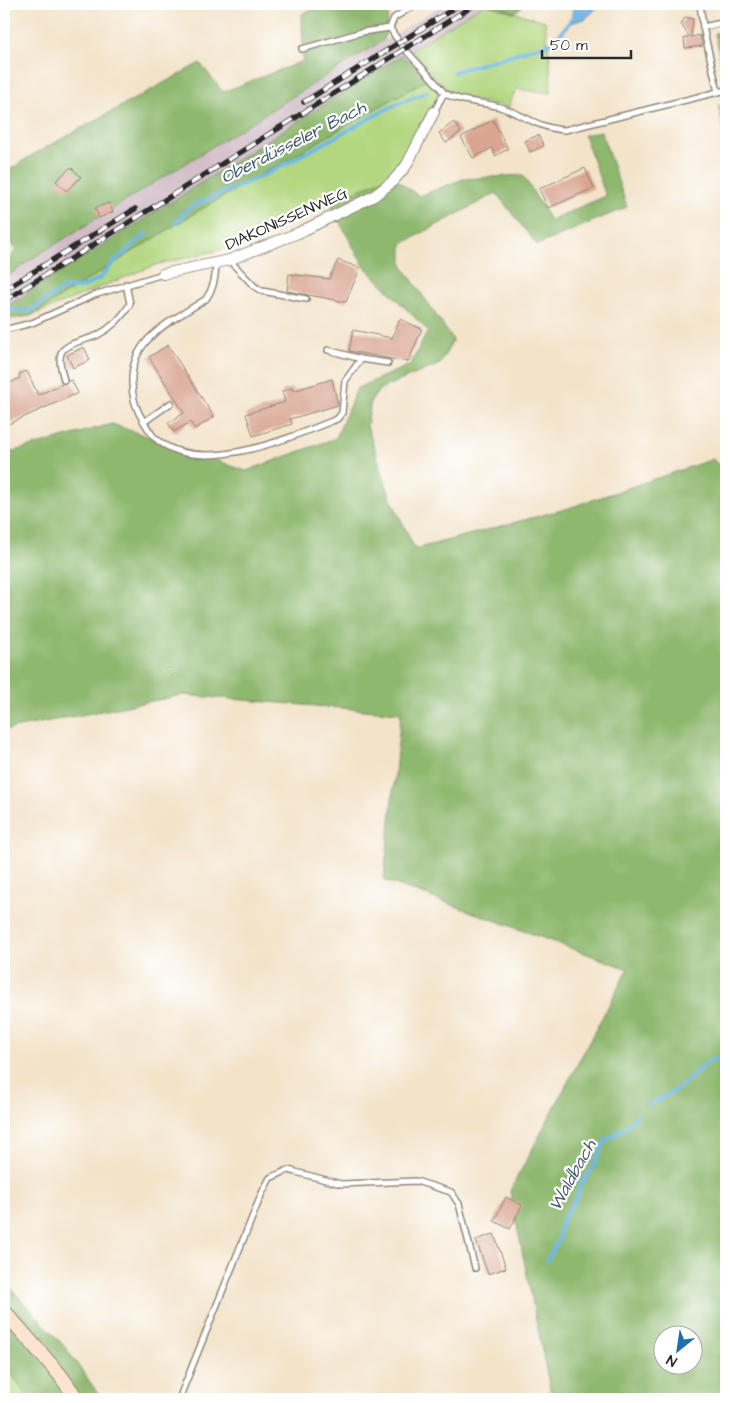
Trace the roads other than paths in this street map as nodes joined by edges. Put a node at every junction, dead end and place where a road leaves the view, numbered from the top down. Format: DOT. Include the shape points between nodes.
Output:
graph roads {
  1 [pos="416,4"];
  2 [pos="700,4"];
  3 [pos="726,22"];
  4 [pos="703,27"];
  5 [pos="390,28"];
  6 [pos="302,49"];
  7 [pos="726,90"];
  8 [pos="718,92"];
  9 [pos="444,93"];
  10 [pos="434,112"];
  11 [pos="230,260"];
  12 [pos="216,264"];
  13 [pos="163,274"];
  14 [pos="126,284"];
  15 [pos="306,299"];
  16 [pos="4,330"];
  17 [pos="328,350"];
  18 [pos="361,359"];
  19 [pos="388,363"];
  20 [pos="64,380"];
  21 [pos="171,403"];
  22 [pos="144,422"];
  23 [pos="475,1268"];
  24 [pos="4,1311"];
  25 [pos="77,1399"];
  26 [pos="179,1399"];
  1 -- 5 [label="lane" via="394,18"];
  2 -- 4 [label="lane"];
  3 -- 4 [label="lane"];
  4 -- 8 [label="lane"];
  5 -- 6 [label="lane" via="362,32"];
  5 -- 9 [label="lane" via="403,48"];
  7 -- 8 [label="lane"];
  8 -- 9 [label="lane" via="565,130 552,129 516,112 464,102"];
  9 -- 10 [label="lane, DIAKONISSENWEG"];
  10 -- 11 [label="street, DIAKONISSENWEG" via="406,166 380,192 298,234"];
  11 -- 12 [label="street, DIAKONISSENWEG"];
  11 -- 15 [label="lane" via="262,291"];
  12 -- 13 [label="street, DIAKONISSENWEG"];
  12 -- 22 [label="lane" via="215,281 206,299 147,339 135,355 131,371 132,392 137,412"];
  13 -- 14 [label="lane, DIAKONISSENWEG"];
  14 -- 16 [label="lane, DIAKONISSENWEG" via="32,323"];
  14 -- 20 [label="lane" via="130,304 124,315 111,327 66,348 62,353 60,360"];
  17 -- 18 [label="lane"];
  18 -- 19 [label="lane"];
  18 -- 22 [label="lane" via="345,381 342,413 337,420 256,449 221,455 180,450 155,438"];
  21 -- 22 [label="lane"];
  23 -- 26 [label="lane" via="459,1204 451,1192 416,1181 341,1184 288,1170 270,1178 262,1193"];
  24 -- 25 [label="main road"];
}
